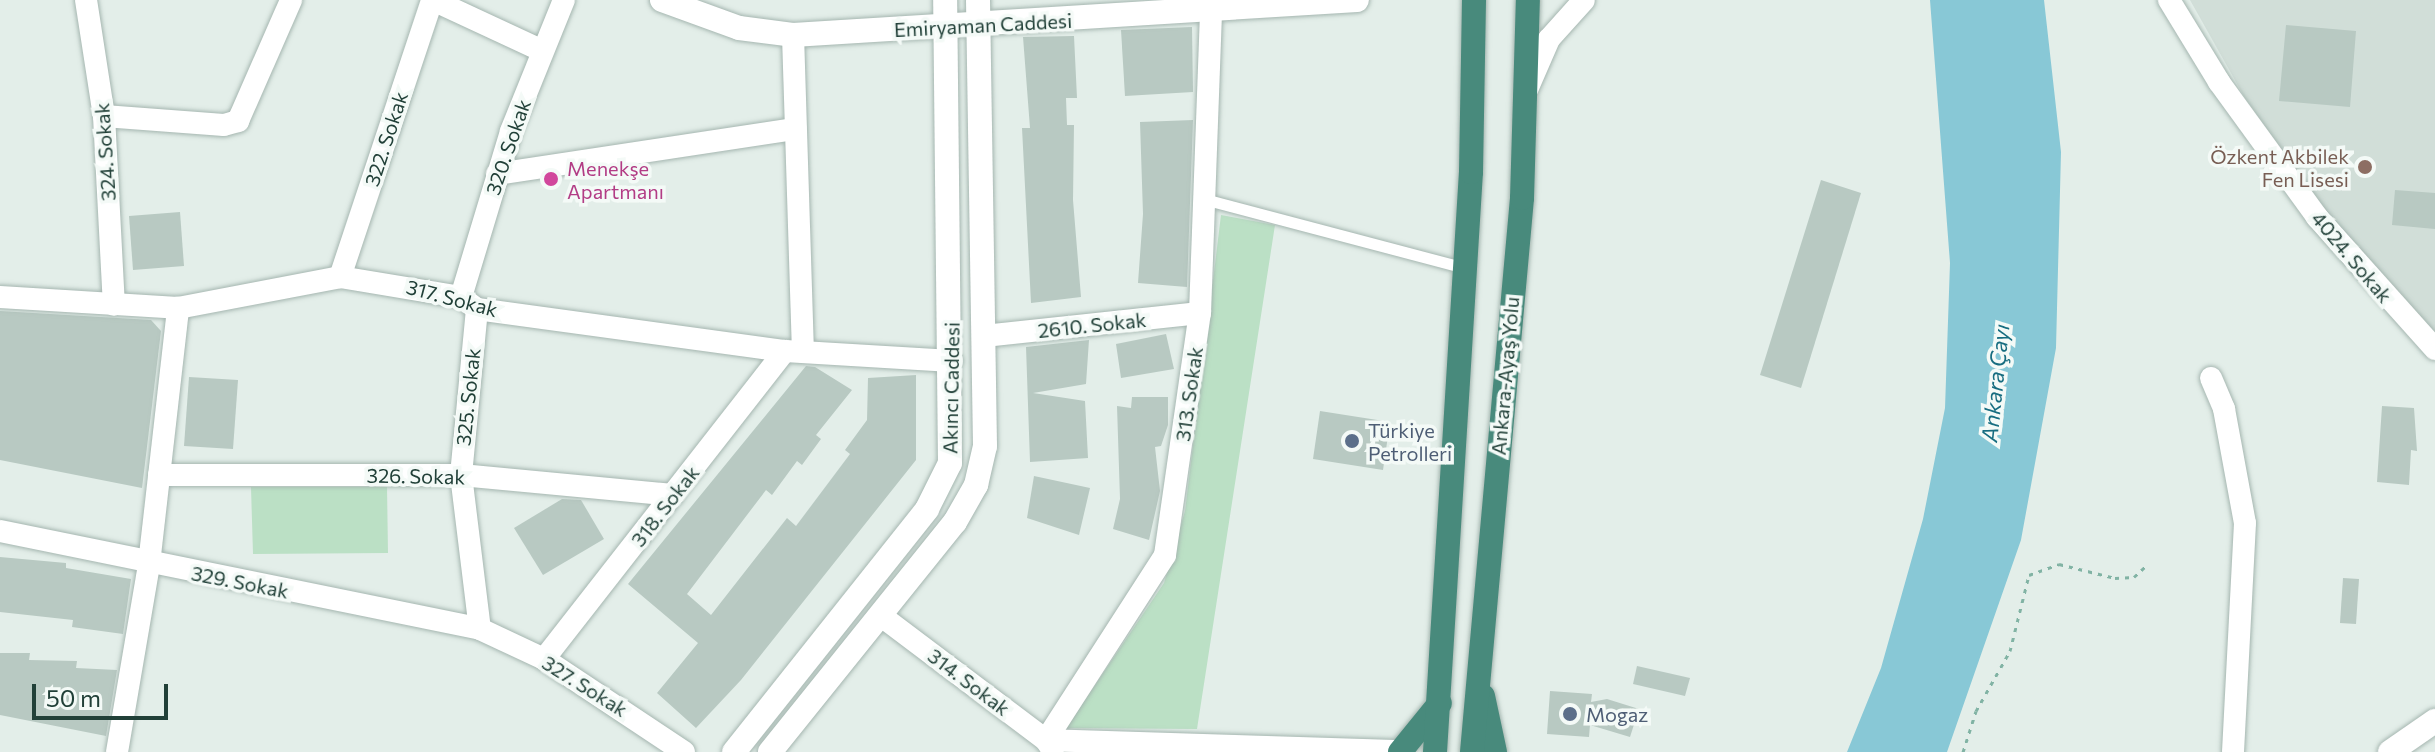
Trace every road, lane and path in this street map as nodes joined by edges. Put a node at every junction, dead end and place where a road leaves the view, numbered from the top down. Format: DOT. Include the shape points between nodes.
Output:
graph roads {
  1 [pos="86,0"];
  2 [pos="291,0"];
  3 [pos="433,0"];
  4 [pos="564,0"];
  5 [pos="662,0"];
  6 [pos="945,0"];
  7 [pos="978,0"];
  8 [pos="1357,0"];
  9 [pos="1474,0"];
  10 [pos="1528,0"];
  11 [pos="1584,0"];
  12 [pos="2169,0"];
  13 [pos="1201,9"];
  14 [pos="981,25"];
  15 [pos="948,27"];
  16 [pos="793,35"];
  17 [pos="543,51"];
  18 [pos="1526,93"];
  19 [pos="104,116"];
  20 [pos="796,129"];
  21 [pos="497,174"];
  22 [pos="1204,199"];
  23 [pos="1466,268"];
  24 [pos="340,277"];
  25 [pos="0,297"];
  26 [pos="469,303"];
  27 [pos="114,305"];
  28 [pos="178,308"];
  29 [pos="1200,313"];
  30 [pos="984,336"];
  31 [pos="2435,349"];
  32 [pos="794,352"];
  33 [pos="952,361"];
  34 [pos="2211,378"];
  35 [pos="159,475"];
  36 [pos="461,475"];
  37 [pos="673,495"];
  38 [pos="0,531"];
  39 [pos="149,564"];
  40 [pos="2146,566"];
  41 [pos="880,615"];
  42 [pos="480,629"];
  43 [pos="544,659"];
  44 [pos="1440,703"];
  45 [pos="2435,721"];
  46 [pos="1050,746"];
  47 [pos="1491,751"];
  48 [pos="117,752"];
  49 [pos="684,752"];
  50 [pos="734,752"];
  51 [pos="770,752"];
  52 [pos="1400,752"];
  53 [pos="1435,752"];
  54 [pos="1963,752"];
  55 [pos="2233,752"];
  56 [pos="2390,752"];
  1 -- 19 [label="street, 324. Sokak"];
  2 -- 19 [label="street" via="238,121 224,125"];
  3 -- 17 [label="street"];
  3 -- 24 [label="street, 322. Sokak"];
  4 -- 17 [label="street, 320. Sokak"];
  5 -- 16 [label="street, Emiryaman Caddesi" via="739,28"];
  6 -- 15 [label="street, Akıncı Caddesi"];
  7 -- 14 [label="street, Akıncı Caddesi"];
  8 -- 13 [label="street, Emiryaman Caddesi"];
  9 -- 23 [label="highway"];
  10 -- 18 [label="highway, Ankara-Ayaş Yolu"];
  11 -- 18 [label="street" via="1549,39"];
  12 -- 31 [label="street, 4024. Sokak" via="2226,93 2308,206"];
  13 -- 14 [label="street, Emiryaman Caddesi"];
  13 -- 22 [label="street, 313. Sokak"];
  14 -- 15 [label="street, Emiryaman Caddesi"];
  14 -- 30 [label="street, Akıncı Caddesi"];
  15 -- 16 [label="street, Emiryaman Caddesi"];
  15 -- 33 [label="street, Akıncı Caddesi"];
  16 -- 20 [label="street"];
  17 -- 21 [label="street, 320. Sokak"];
  18 -- 47 [label="highway, Ankara-Ayaş Yolu" via="1522,198 1477,674"];
  19 -- 27 [label="street, 324. Sokak"];
  20 -- 21 [label="street"];
  20 -- 32 [label="street"];
  21 -- 26 [label="street, 320. Sokak"];
  22 -- 23 [label="lane"];
  22 -- 29 [label="street, 313. Sokak"];
  23 -- 44 [label="highway"];
  24 -- 26 [label="street, 317. Sokak"];
  24 -- 28 [label="street, 317. Sokak"];
  25 -- 27 [label="street, 317. Sokak"];
  26 -- 32 [label="street, 317. Sokak"];
  26 -- 36 [label="street, 325. Sokak"];
  27 -- 28 [label="street, 317. Sokak"];
  28 -- 35 [label="street"];
  29 -- 30 [label="street, 2610. Sokak"];
  29 -- 46 [label="street, 313. Sokak" via="1165,555"];
  30 -- 41 [label="street, Akıncı Caddesi" via="985,446 976,485 955,522"];
  32 -- 33 [label="street, 317. Sokak"];
  32 -- 37 [label="street, 318. Sokak"];
  33 -- 50 [label="street, Akıncı Caddesi" via="953,443 937,495"];
  34 -- 55 [label="street" via="2227,423 2245,523"];
  35 -- 36 [label="street, 326. Sokak"];
  35 -- 39 [label="street"];
  36 -- 37 [label="street, 326. Sokak"];
  36 -- 42 [label="street, 325. Sokak"];
  37 -- 43 [label="street, 318. Sokak"];
  38 -- 39 [label="street, 329. Sokak"];
  39 -- 42 [label="street, 329. Sokak"];
  39 -- 48 [label="street"];
  40 -- 54 [label="path" via="2134,577 2115,578 2059,564 2029,575 2010,651 1976,711"];
  41 -- 46 [label="street, 314. Sokak"];
  41 -- 51 [label="street, Akıncı Caddesi"];
  42 -- 43 [label="street, 327. Sokak"];
  43 -- 49 [label="street, 327. Sokak"];
  44 -- 52 [label="highway"];
  44 -- 53 [label="highway"];
  45 -- 56 [label="street"];
  46 -- 52 [label="street"];
}
